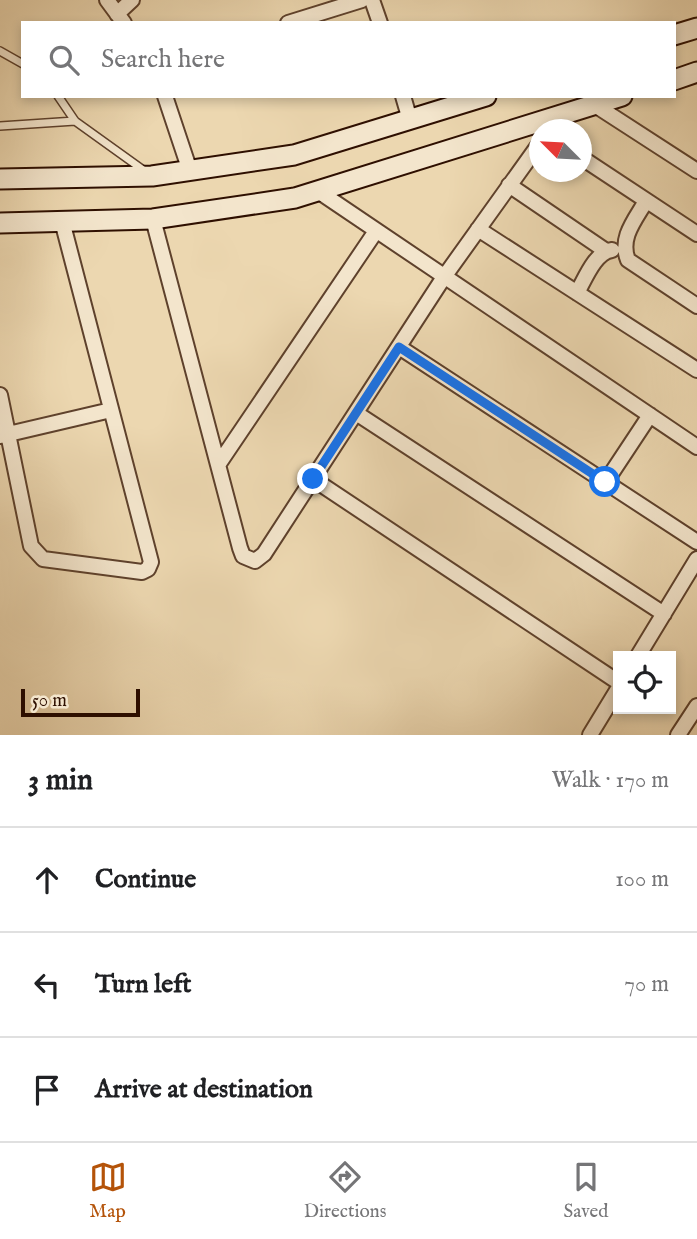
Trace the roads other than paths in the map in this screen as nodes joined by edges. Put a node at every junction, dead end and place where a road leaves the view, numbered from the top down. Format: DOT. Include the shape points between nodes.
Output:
graph roads {
  1 [pos="107,0"];
  2 [pos="132,0"];
  3 [pos="362,0"];
  4 [pos="372,0"];
  5 [pos="117,18"];
  6 [pos="294,21"];
  7 [pos="379,21"];
  8 [pos="697,27"];
  9 [pos="676,34"];
  10 [pos="0,51"];
  11 [pos="21,63"];
  12 [pos="697,72"];
  13 [pos="676,79"];
  14 [pos="59,98"];
  15 [pos="166,98"];
  16 [pos="404,98"];
  17 [pos="480,98"];
  18 [pos="616,98"];
  19 [pos="595,105"];
  20 [pos="566,119"];
  21 [pos="410,120"];
  22 [pos="75,121"];
  23 [pos="0,126"];
  24 [pos="529,135"];
  25 [pos="529,148"];
  26 [pos="592,166"];
  27 [pos="190,171"];
  28 [pos="697,171"];
  29 [pos="152,176"];
  30 [pos="0,179"];
  31 [pos="509,185"];
  32 [pos="318,191"];
  33 [pos="646,201"];
  34 [pos="153,219"];
  35 [pos="62,221"];
  36 [pos="0,222"];
  37 [pos="478,229"];
  38 [pos="376,231"];
  39 [pos="697,234"];
  40 [pos="623,248"];
  41 [pos="606,251"];
  42 [pos="444,277"];
  43 [pos="577,293"];
  44 [pos="697,306"];
  45 [pos="399,347"];
  46 [pos="697,370"];
  47 [pos="0,396"];
  48 [pos="111,410"];
  49 [pos="356,413"];
  50 [pos="650,415"];
  51 [pos="4,436"];
  52 [pos="697,447"];
  53 [pos="218,465"];
  54 [pos="313,479"];
  55 [pos="605,482"];
  56 [pos="697,542"];
  57 [pos="697,559"];
  58 [pos="664,614"];
  59 [pos="641,651"];
  60 [pos="613,679"];
  61 [pos="613,697"];
  62 [pos="697,706"];
  63 [pos="590,735"];
  64 [pos="678,735"];
  1 -- 5 [label="street"];
  2 -- 5 [label="street"];
  3 -- 6 [label="street"];
  4 -- 7 [label="street"];
  8 -- 9 [label="street"];
  10 -- 11 [label="lane"];
  12 -- 13 [label="street"];
  14 -- 22 [label="lane"];
  15 -- 27 [label="street"];
  16 -- 21 [label="street"];
  17 -- 21 [label="street"];
  18 -- 19 [label="street"];
  19 -- 20 [label="street"];
  19 -- 28 [label="street"];
  21 -- 27 [label="street" via="294,155"];
  22 -- 23 [label="lane"];
  22 -- 29 [label="lane"];
  24 -- 32 [label="street"];
  25 -- 31 [label="street"];
  26 -- 33 [label="street"];
  27 -- 29 [label="street"];
  29 -- 30 [label="street"];
  31 -- 37 [label="street"];
  31 -- 41 [label="street"];
  32 -- 34 [label="street"];
  32 -- 38 [label="street"];
  33 -- 39 [label="street"];
  33 -- 40 [label="street"];
  34 -- 35 [label="street"];
  34 -- 53 [label="street"];
  35 -- 36 [label="street"];
  35 -- 48 [label="street"];
  37 -- 42 [label="street"];
  37 -- 43 [label="street"];
  38 -- 42 [label="street"];
  38 -- 53 [label="street"];
  40 -- 41 [label="street"];
  40 -- 44 [label="street" via="628,260"];
  41 -- 43 [label="street"];
  42 -- 45 [label="street"];
  42 -- 50 [label="street"];
  43 -- 46 [label="street"];
  45 -- 49 [label="street"];
  45 -- 55 [label="street"];
  47 -- 51 [label="street"];
  48 -- 51 [label="street"];
  48 -- 51 [label="street" via="151,562 142,572 43,559 36,554"];
  49 -- 54 [label="street"];
  49 -- 58 [label="street"];
  50 -- 52 [label="street"];
  50 -- 55 [label="street"];
  53 -- 54 [label="street" via="240,548 249,561 260,559"];
  54 -- 60 [label="street"];
  55 -- 56 [label="street"];
  57 -- 58 [label="street"];
  58 -- 59 [label="street"];
  61 -- 63 [label="street"];
  62 -- 64 [label="street"];
}
